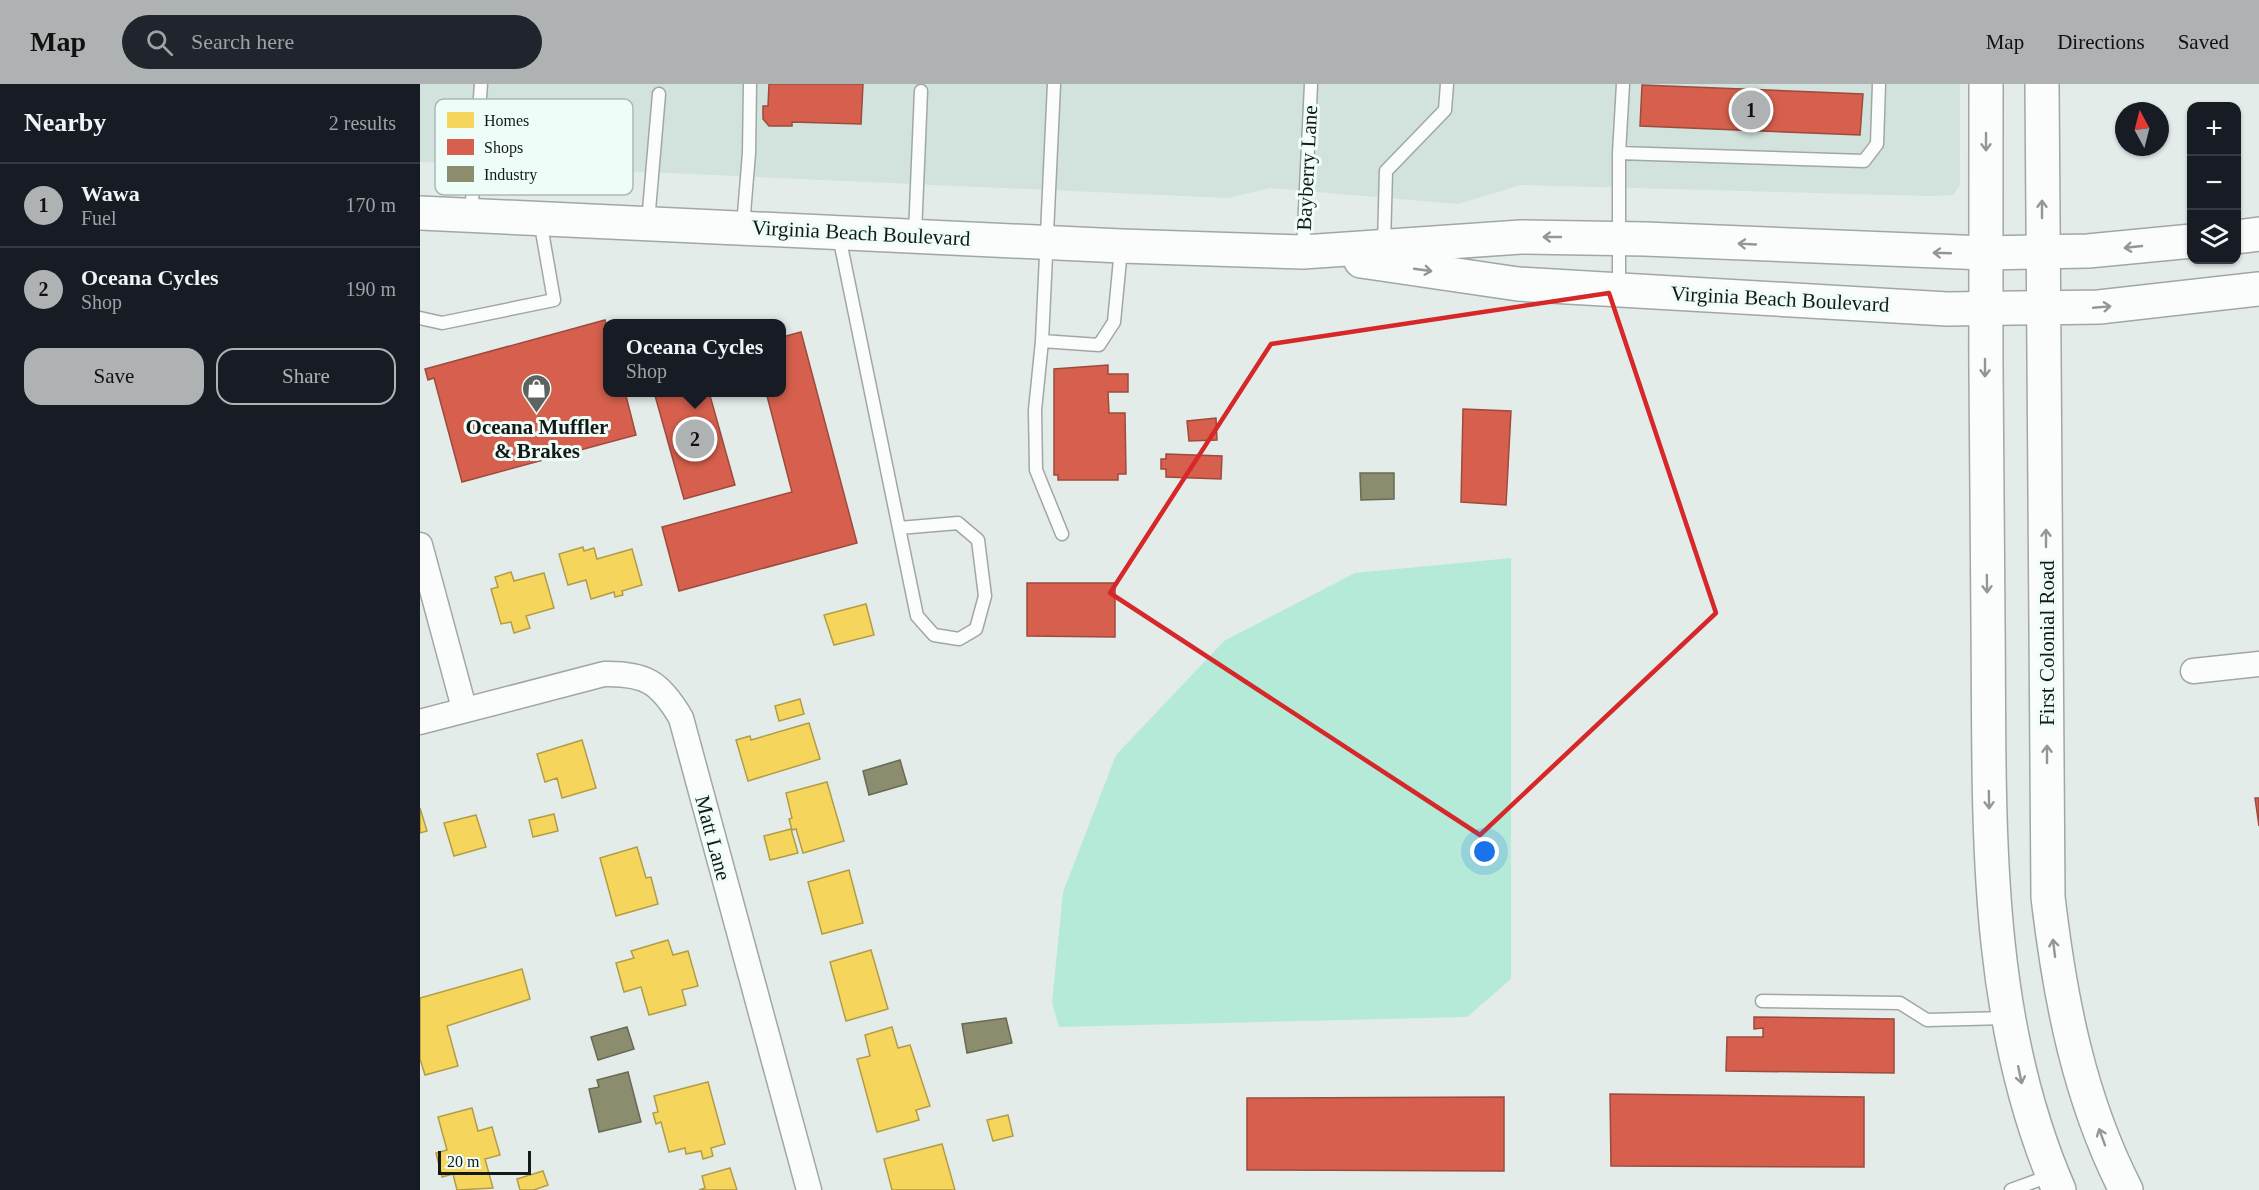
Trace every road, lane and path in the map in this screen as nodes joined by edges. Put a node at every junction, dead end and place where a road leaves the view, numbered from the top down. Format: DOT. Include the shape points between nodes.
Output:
graph roads {
  1 [pos="481,84"];
  2 [pos="750,84"];
  3 [pos="1054,84"];
  4 [pos="1311,84"];
  5 [pos="1447,84"];
  6 [pos="1623,84"];
  7 [pos="1880,84"];
  8 [pos="1986,84"];
  9 [pos="2042,84"];
  10 [pos="921,91"];
  11 [pos="659,94"];
  12 [pos="480,99"];
  13 [pos="1619,153"];
  14 [pos="473,195"];
  15 [pos="420,213"];
  16 [pos="471,215"];
  17 [pos="540,218"];
  18 [pos="648,223"];
  19 [pos="743,227"];
  20 [pos="838,231"];
  21 [pos="2259,234"];
  22 [pos="915,236"];
  23 [pos="2241,236"];
  24 [pos="1619,238"];
  25 [pos="2187,241"];
  26 [pos="1047,243"];
  27 [pos="1121,246"];
  28 [pos="1384,246"];
  29 [pos="1303,252"];
  30 [pos="1985,254"];
  31 [pos="2042,254"];
  32 [pos="1619,289"];
  33 [pos="2259,289"];
  34 [pos="1985,310"];
  35 [pos="2043,310"];
  36 [pos="420,318"];
  37 [pos="1042,341"];
  38 [pos="899,528"];
  39 [pos="1062,534"];
  40 [pos="420,544"];
  41 [pos="2259,664"];
  42 [pos="2193,671"];
  43 [pos="464,708"];
  44 [pos="420,722"];
  45 [pos="1762,1001"];
  46 [pos="2008,1018"];
  47 [pos="2056,1182"];
  48 [pos="809,1190"];
  49 [pos="2011,1190"];
  50 [pos="2126,1190"];
  1 -- 12 [label="lane"];
  2 -- 19 [label="lane"];
  3 -- 26 [label="lane"];
  4 -- 29 [label="lane, Bayberry Lane"];
  5 -- 28 [label="lane" via="1445,110 1386,171"];
  6 -- 13 [label="lane"];
  7 -- 13 [label="lane" via="1877,144 1863,161"];
  8 -- 30 [label="main road, one-way"];
  31 -- 9 [label="main road, First Colonial Road, one-way"];
  10 -- 22 [label="lane"];
  11 -- 18 [label="lane"];
  13 -- 24 [label="lane"];
  14 -- 16 [label="lane"];
  15 -- 16 [label="main road, Virginia Beach Boulevard"];
  16 -- 17 [label="main road, Virginia Beach Boulevard"];
  17 -- 18 [label="main road, Virginia Beach Boulevard"];
  17 -- 36 [label="lane" via="554,300 442,322"];
  18 -- 19 [label="main road, Virginia Beach Boulevard"];
  19 -- 20 [label="main road, Virginia Beach Boulevard"];
  20 -- 22 [label="main road, Virginia Beach Boulevard"];
  20 -- 38 [label="lane"];
  21 -- 23 [label="main road"];
  22 -- 26 [label="main road, Virginia Beach Boulevard"];
  24 -- 28 [label="main road, Virginia Beach Boulevard, one-way" via="1521,237"];
  30 -- 24 [label="main road, Virginia Beach Boulevard, one-way"];
  24 -- 32 [label="lane"];
  25 -- 31 [label="main road, Virginia Beach Boulevard, one-way"];
  26 -- 27 [label="main road, Virginia Beach Boulevard"];
  26 -- 37 [label="lane"];
  27 -- 29 [label="main road, Virginia Beach Boulevard"];
  27 -- 37 [label="lane" via="1114,322 1099,345"];
  28 -- 29 [label="main road, Virginia Beach Boulevard"];
  29 -- 32 [label="main road, Virginia Beach Boulevard, one-way" via="1518,284"];
  30 -- 31 [label="main road, Virginia Beach Boulevard"];
  30 -- 34 [label="main road"];
  31 -- 35 [label="main road, First Colonial Road"];
  32 -- 34 [label="main road, Virginia Beach Boulevard"];
  35 -- 33 [label="main road, Virginia Beach Boulevard, one-way"];
  34 -- 35 [label="main road, Virginia Beach Boulevard"];
  34 -- 46 [label="main road, one-way" via="1990,835 1995,922"];
  50 -- 35 [label="main road, First Colonial Road, one-way" via="2108,1155 2081,1078 2058,981 2048,897"];
  37 -- 39 [label="lane" via="1035,410 1036,470"];
  38 -- 38 [label="lane" via="917,616 934,635 960,639 976,628 985,596 978,540 958,523"];
  40 -- 43 [label="street"];
  41 -- 42 [label="street"];
  43 -- 44 [label="street, Matt Lane"];
  43 -- 48 [label="street, Matt Lane" via="604,674 630,674 668,695 681,718"];
  45 -- 46 [label="lane" via="1900,1003 1927,1020"];
  46 -- 47 [label="main road, one-way" via="2028,1111"];
  47 -- 49 [label="lane"];
}
